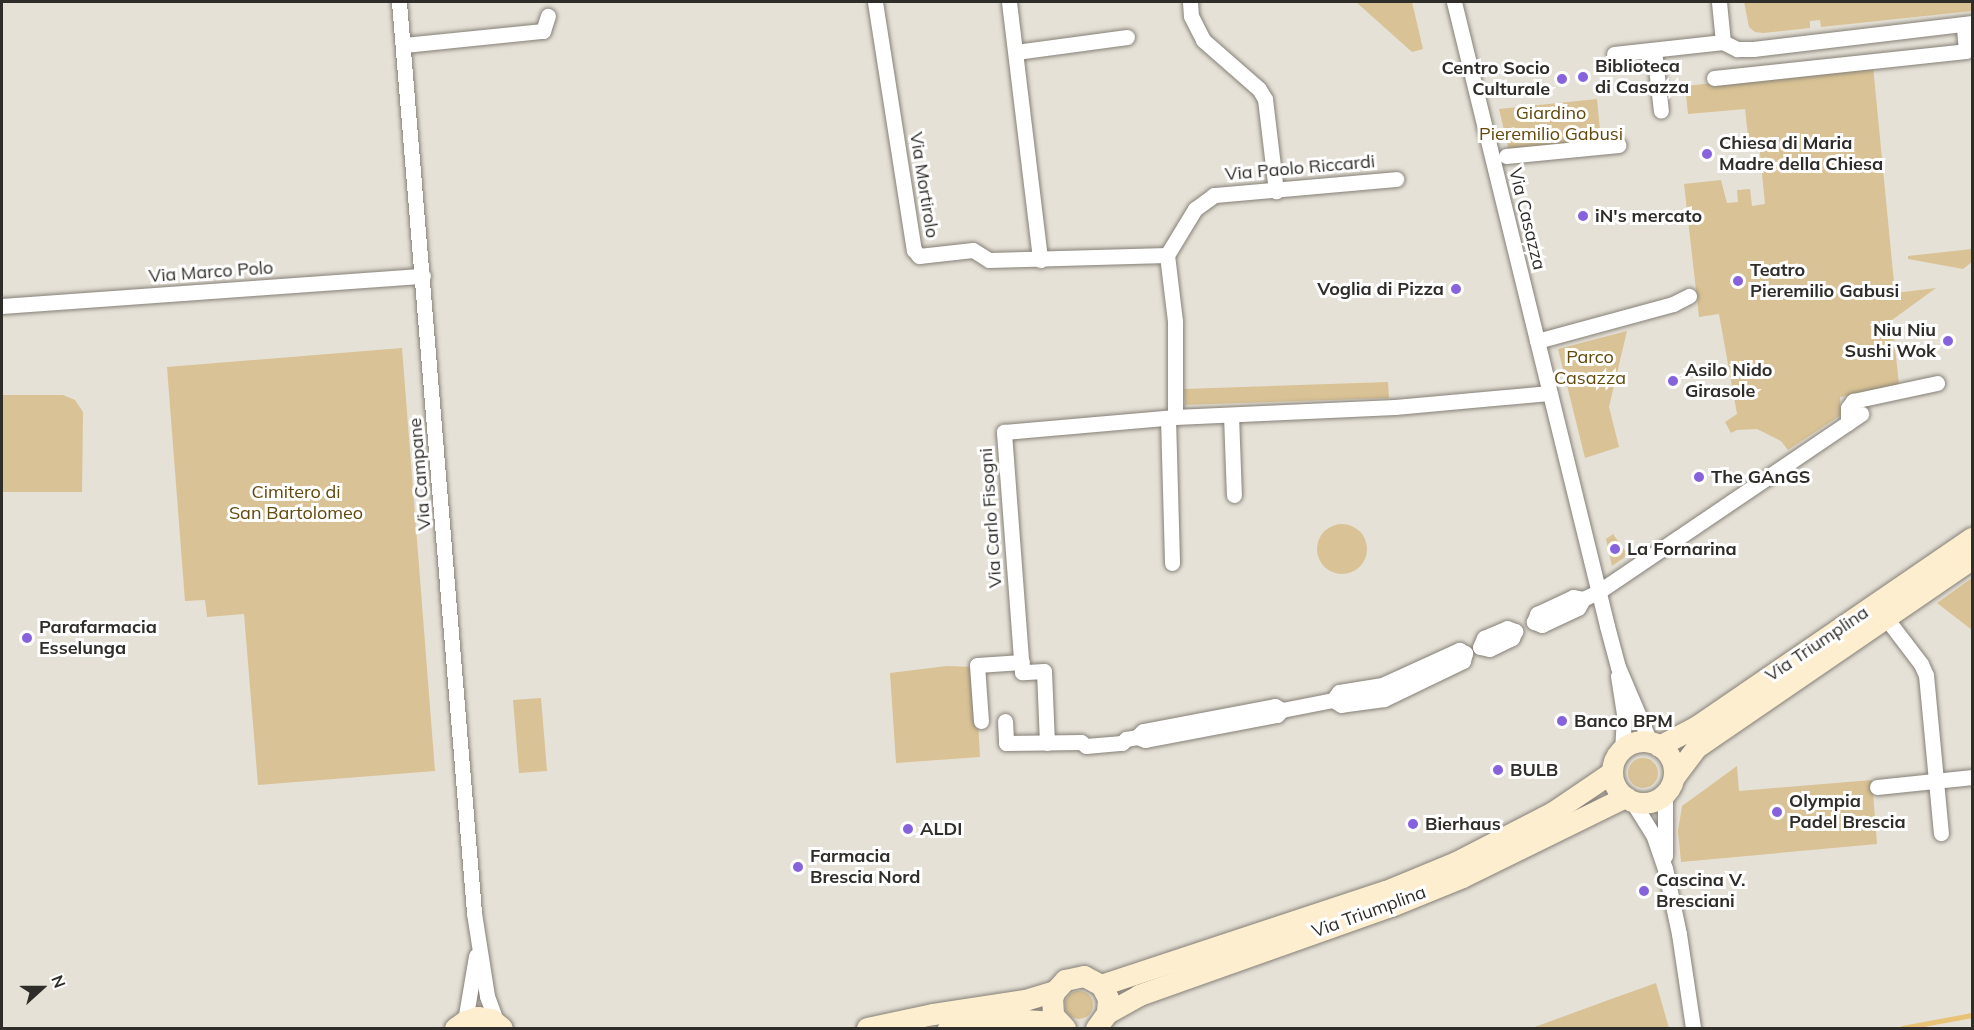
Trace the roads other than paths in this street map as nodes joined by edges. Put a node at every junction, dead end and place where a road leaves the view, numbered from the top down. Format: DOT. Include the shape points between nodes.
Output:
graph roads {
  1 [pos="399,2"];
  2 [pos="875,2"];
  3 [pos="1009,2"];
  4 [pos="1190,2"];
  5 [pos="1454,2"];
  6 [pos="1719,2"];
  7 [pos="548,16"];
  8 [pos="1968,26"];
  9 [pos="1127,37"];
  10 [pos="1723,42"];
  11 [pos="404,45"];
  12 [pos="1654,50"];
  13 [pos="1016,52"];
  14 [pos="1614,54"];
  15 [pos="1714,78"];
  16 [pos="1661,111"];
  17 [pos="1618,144"];
  18 [pos="1506,156"];
  19 [pos="1396,179"];
  20 [pos="1276,191"];
  21 [pos="1167,255"];
  22 [pos="1040,260"];
  23 [pos="423,276"];
  24 [pos="1689,296"];
  25 [pos="2,306"];
  26 [pos="1537,341"];
  27 [pos="1937,383"];
  28 [pos="1549,393"];
  29 [pos="1861,414"];
  30 [pos="1231,415"];
  31 [pos="1172,417"];
  32 [pos="1848,423"];
  33 [pos="1234,495"];
  34 [pos="1972,538"];
  35 [pos="1972,559"];
  36 [pos="1172,563"];
  37 [pos="1598,592"];
  38 [pos="1886,618"];
  39 [pos="1022,662"];
  40 [pos="1618,667"];
  41 [pos="981,721"];
  42 [pos="1005,721"];
  43 [pos="1047,743"];
  44 [pos="1655,744"];
  45 [pos="1622,750"];
  46 [pos="1612,772"];
  47 [pos="1972,777"];
  48 [pos="1936,781"];
  49 [pos="1669,785"];
  50 [pos="1877,788"];
  51 [pos="1629,799"];
  52 [pos="1941,833"];
  53 [pos="1665,868"];
  54 [pos="478,944"];
  55 [pos="1101,985"];
  56 [pos="1055,991"];
  57 [pos="1102,1021"];
  58 [pos="1061,1025"];
  59 [pos="458,1026"];
  60 [pos="501,1027"];
  61 [pos="867,1029"];
  62 [pos="948,1029"];
  63 [pos="1693,1029"];
  1 -- 11 [label="street, Via Campane"];
  2 -- 22 [label="street, Via Mortirolo" via="914,250 927,257 972,250 988,261"];
  3 -- 13 [label="street"];
  4 -- 20 [label="street" via="1191,16 1203,40 1259,89 1265,99"];
  5 -- 26 [label="street, Via Casazza"];
  6 -- 10 [label="street"];
  7 -- 11 [label="street" via="543,31"];
  8 -- 10 [label="street" via="1753,49"];
  8 -- 15 [label="street" via="1966,51"];
  9 -- 13 [label="street"];
  10 -- 12 [label="street"];
  11 -- 23 [label="street, Via Campane"];
  12 -- 14 [label="street"];
  12 -- 16 [label="street"];
  13 -- 22 [label="street"];
  17 -- 18 [label="street"];
  19 -- 20 [label="street, Via Paolo Riccardi"];
  20 -- 21 [label="street, Via Paolo Riccardi" via="1214,195 1203,201"];
  21 -- 22 [label="street"];
  21 -- 31 [label="street" via="1175,321"];
  23 -- 25 [label="street, Via Marco Polo"];
  23 -- 54 [label="street, Via Campane"];
  24 -- 26 [label="street" via="1682,302"];
  26 -- 28 [label="street, Via Casazza"];
  27 -- 32 [label="street" via="1853,401 1848,408"];
  28 -- 30 [label="street, Via Carlo Fisogni" via="1395,407"];
  28 -- 37 [label="street, Via Casazza"];
  29 -- 32 [label="street"];
  30 -- 31 [label="street, Via Carlo Fisogni"];
  30 -- 33 [label="street"];
  31 -- 36 [label="street"];
  31 -- 39 [label="street, Via Carlo Fisogni" via="1004,432"];
  32 -- 37 [label="street"];
  34 -- 44 [label="main road, Via Triumplina" via="1697,726"];
  35 -- 38 [label="main road, Via Triumplina"];
  37 -- 40 [label="street, Via Casazza"];
  37 -- 43 [label="street" via="1583,599 1573,597 1537,614 1534,622 1515,631 1507,628 1484,638 1480,646 1465,653 1459,650 1382,685 1339,692 1333,700 1282,710 1275,706 1143,731 1122,743"];
  38 -- 48 [label="street" via="1926,675"];
  38 -- 49 [label="main road, Via Triumplina" via="1697,747"];
  39 -- 41 [label="street" via="977,665"];
  39 -- 43 [label="street" via="1022,672 1044,671"];
  40 -- 44 [label="street, Via Casazza"];
  40 -- 45 [label="street, Via Casazza" via="1617,686 1624,715"];
  42 -- 43 [label="street" via="1006,742"];
  44 -- 45 [label="main road, Via Triumplina" via="1635,743"];
  44 -- 49 [label="main road" via="1671,760"];
  45 -- 46 [label="main road"];
  46 -- 51 [label="main road" via="1616,786"];
  46 -- 55 [label="main road, Via Triumplina" via="1553,812 1456,862 1354,902"];
  47 -- 48 [label="street"];
  48 -- 50 [label="street"];
  48 -- 52 [label="street"];
  49 -- 51 [label="main road, Via Triumplina" via="1650,802"];
  49 -- 53 [label="street"];
  51 -- 53 [label="street" via="1653,834"];
  51 -- 57 [label="main road, Via Triumplina" via="1391,906 1139,996"];
  53 -- 63 [label="street"];
  54 -- 59 [label="street, Via Campane"];
  54 -- 60 [label="street, Via Campane" via="487,996"];
  55 -- 56 [label="main road" via="1094,979 1074,976"];
  55 -- 57 [label="main road, Via Triumplina" via="1108,998"];
  56 -- 58 [label="main road" via="1052,1007"];
  56 -- 61 [label="main road"];
  58 -- 62 [label="main road" via="1015,1021"];
  59 -- 60 [label="main road" via="478,1017"];
}
